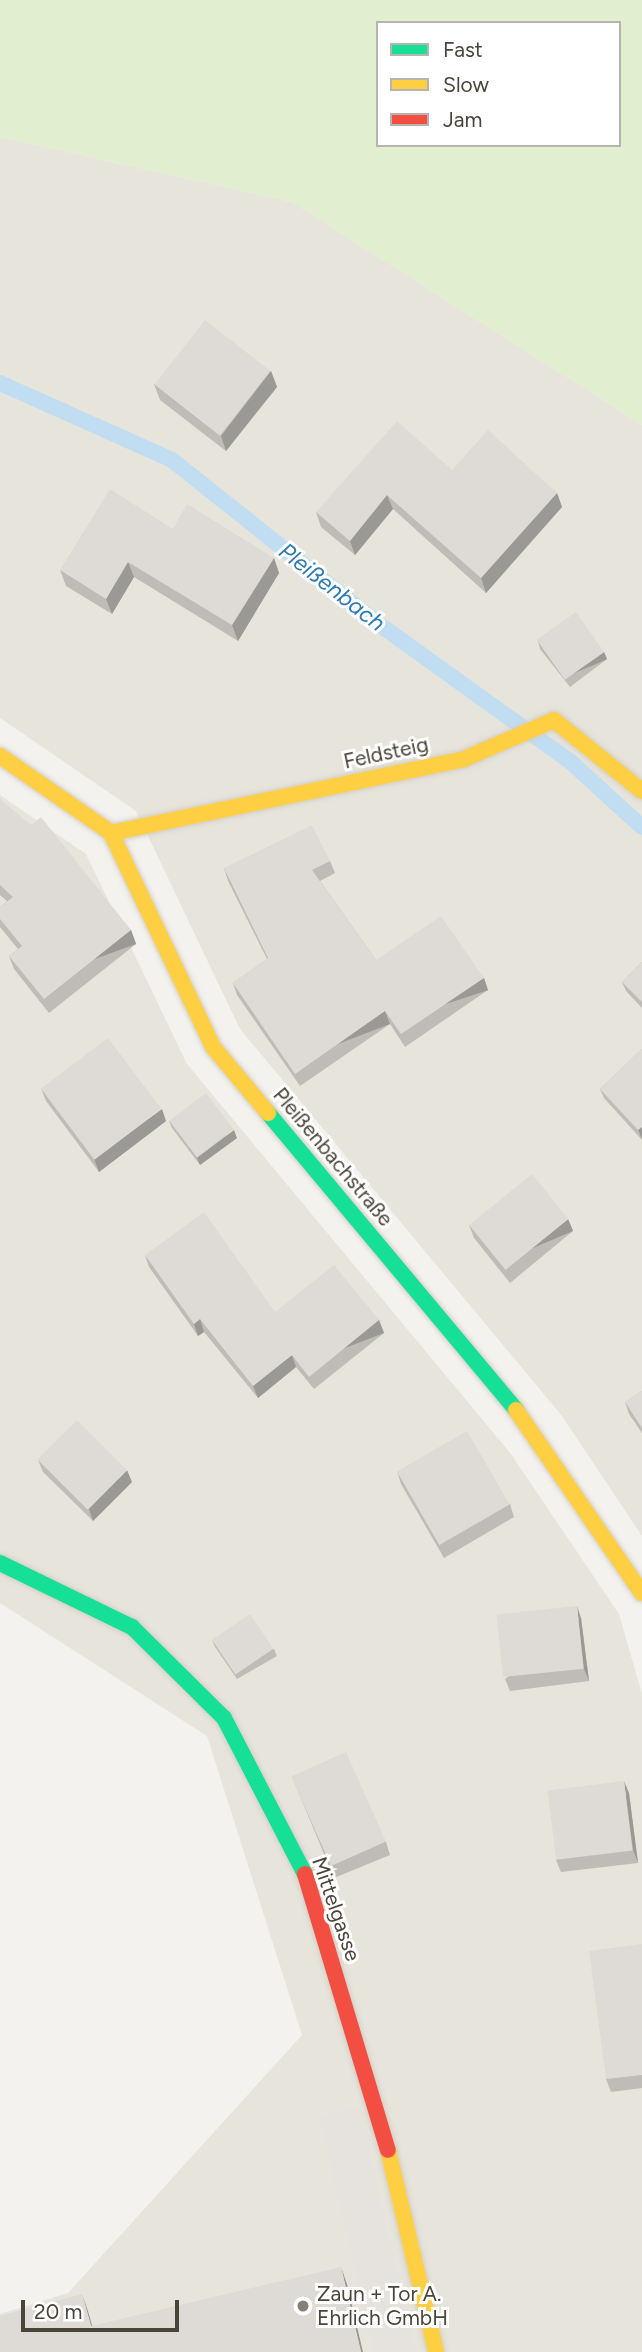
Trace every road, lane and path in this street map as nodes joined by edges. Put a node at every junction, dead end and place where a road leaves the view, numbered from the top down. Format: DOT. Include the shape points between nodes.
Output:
graph roads {
  1 [pos="0,756"];
  2 [pos="642,791"];
  3 [pos="111,833"];
  4 [pos="0,1563"];
  5 [pos="642,1593"];
  6 [pos="436,2352"];
  1 -- 3 [label="street, Pleißenbachstraße"];
  2 -- 3 [label="street, Feldsteig" via="554,720 464,758"];
  3 -- 5 [label="street, Pleißenbachstraße" via="214,1047 537,1435"];
  4 -- 6 [label="street, Mittelgasse" via="132,1627 224,1718 309,1882 387,2144"];
}
